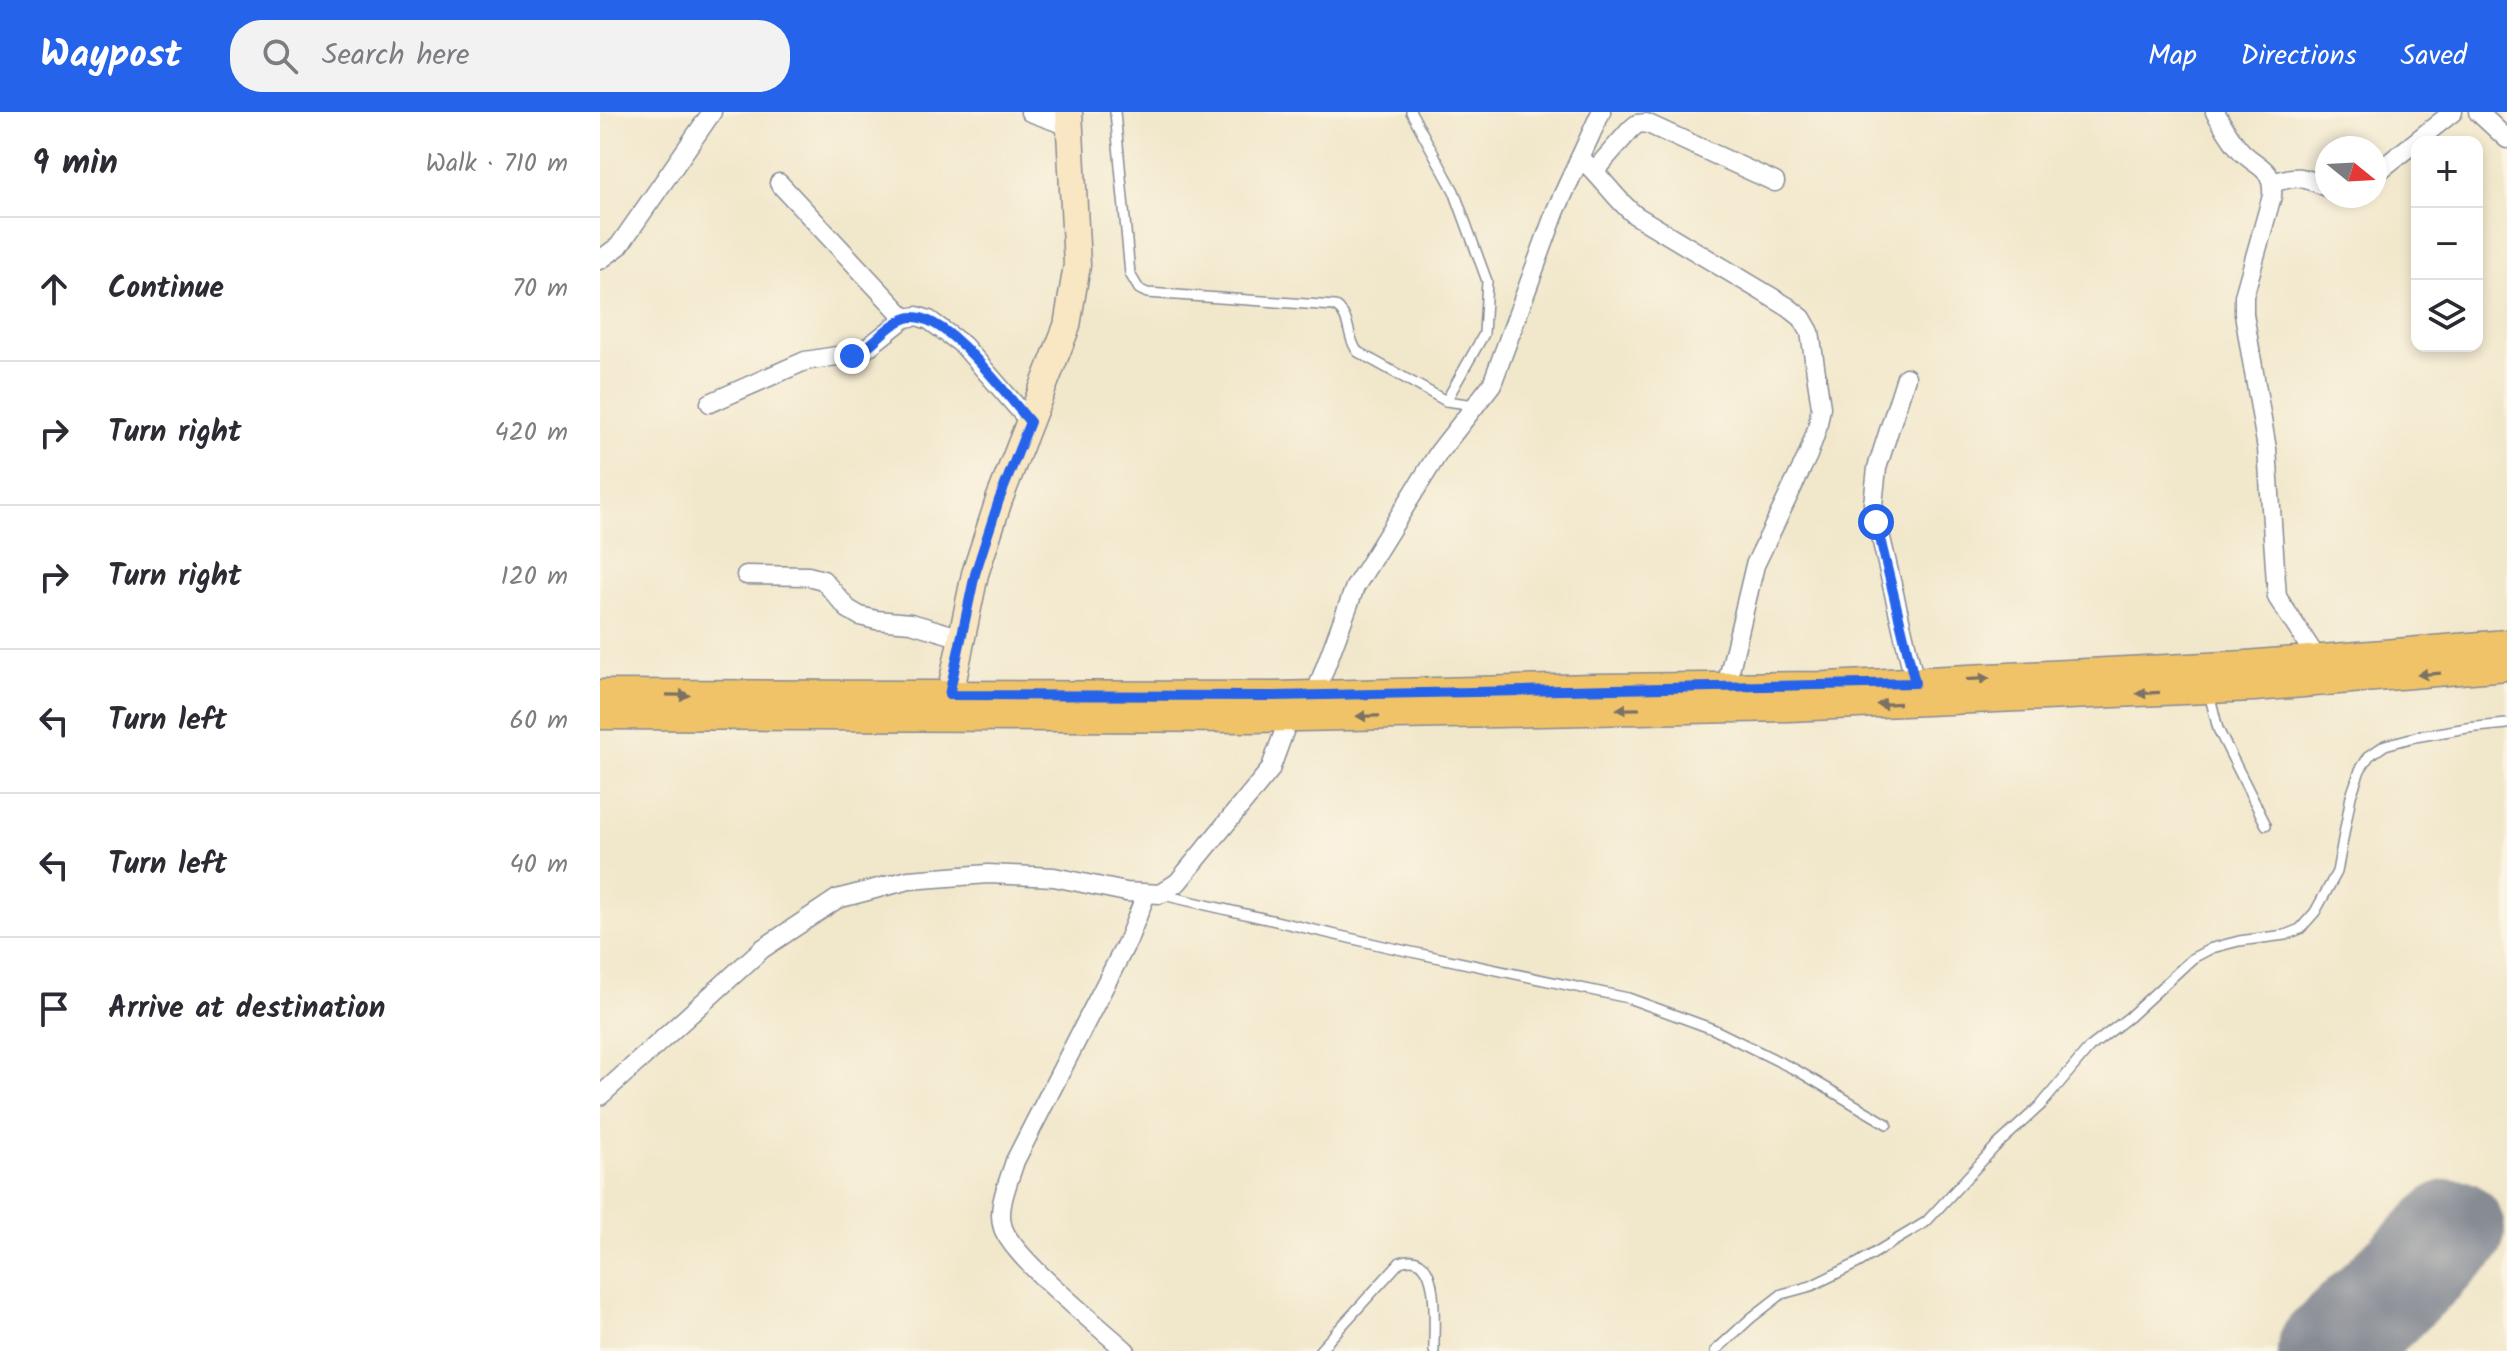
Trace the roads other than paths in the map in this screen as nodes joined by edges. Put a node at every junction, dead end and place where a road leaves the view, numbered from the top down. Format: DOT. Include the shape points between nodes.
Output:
graph roads {
  1 [pos="712,112"];
  2 [pos="1030,112"];
  3 [pos="1115,112"];
  4 [pos="1411,112"];
  5 [pos="1601,112"];
  6 [pos="2215,112"];
  7 [pos="2453,112"];
  8 [pos="2478,112"];
  9 [pos="1070,120"];
  10 [pos="2507,139"];
  11 [pos="1588,164"];
  12 [pos="2387,164"];
  13 [pos="1775,182"];
  14 [pos="2315,182"];
  15 [pos="779,183"];
  16 [pos="2273,183"];
  17 [pos="600,260"];
  18 [pos="905,318"];
  19 [pos="1906,377"];
  20 [pos="1446,401"];
  21 [pos="710,403"];
  22 [pos="1475,405"];
  23 [pos="1030,422"];
  24 [pos="746,575"];
  25 [pos="962,638"];
  26 [pos="2507,644"];
  27 [pos="2507,666"];
  28 [pos="2308,668"];
  29 [pos="2250,676"];
  30 [pos="1915,683"];
  31 [pos="1726,687"];
  32 [pos="2208,690"];
  33 [pos="600,694"];
  34 [pos="1315,695"];
  35 [pos="947,706"];
  36 [pos="600,715"];
  37 [pos="1289,718"];
  38 [pos="2507,724"];
  39 [pos="2266,825"];
  40 [pos="1153,894"];
  41 [pos="600,1096"];
  42 [pos="1887,1124"];
  43 [pos="1126,1351"];
  44 [pos="1319,1351"];
  45 [pos="1434,1351"];
  46 [pos="1715,1351"];
  1 -- 17 [label="street" via="619,246"];
  2 -- 9 [label="street"];
  3 -- 20 [label="lane" via="1130,274 1139,289 1335,306 1344,314 1358,352"];
  4 -- 20 [label="lane" via="1454,191 1487,281 1484,334"];
  5 -- 11 [label="street"];
  6 -- 16 [label="street" via="2242,152"];
  7 -- 12 [label="street"];
  8 -- 10 [label="street"];
  9 -- 23 [label="main road" via="1074,290 1067,326"];
  11 -- 13 [label="street" via="1637,124 1646,123"];
  11 -- 22 [label="street" via="1556,210 1498,370"];
  11 -- 31 [label="street" via="1635,215 1788,307 1810,332 1821,407 1817,429 1755,565"];
  14 -- 16 [label="street" via="2292,176"];
  15 -- 18 [label="street"];
  16 -- 28 [label="street" via="2244,314 2267,449 2277,597"];
  18 -- 21 [label="street" via="862,352 805,361"];
  18 -- 23 [label="street" via="929,320 955,338"];
  19 -- 30 [label="street" via="1877,468 1873,504"];
  20 -- 22 [label="lane"];
  22 -- 34 [label="street" via="1439,452 1355,587"];
  23 -- 25 [label="main road" via="975,574"];
  24 -- 25 [label="street" via="823,580 860,616"];
  25 -- 35 [label="main road"];
  26 -- 28 [label="main road"];
  27 -- 28 [label="main road, one-way"];
  28 -- 29 [label="main road"];
  30 -- 29 [label="main road, one-way"];
  29 -- 32 [label="main road"];
  30 -- 31 [label="main road"];
  31 -- 34 [label="main road"];
  32 -- 37 [label="main road, one-way" via="1857,706"];
  32 -- 39 [label="lane" via="2218,729"];
  33 -- 35 [label="main road, one-way"];
  34 -- 35 [label="main road"];
  35 -- 36 [label="main road"];
  35 -- 37 [label="main road"];
  37 -- 40 [label="street" via="1262,782 1178,882"];
  38 -- 46 [label="lane" via="2415,737 2385,745 2369,756 2351,796 2337,872 2300,929 2212,948 2193,958 2089,1048 1926,1222 1858,1263 1782,1294"];
  40 -- 41 [label="street" via="1054,877 988,874 909,880 837,899 762,949"];
  40 -- 42 [label="lane" via="1628,998 1713,1029"];
  40 -- 43 [label="street" via="1015,1161 1003,1198 1002,1226 1014,1248"];
  44 -- 45 [label="lane" via="1400,1262 1409,1259 1427,1268 1431,1279"];
}
